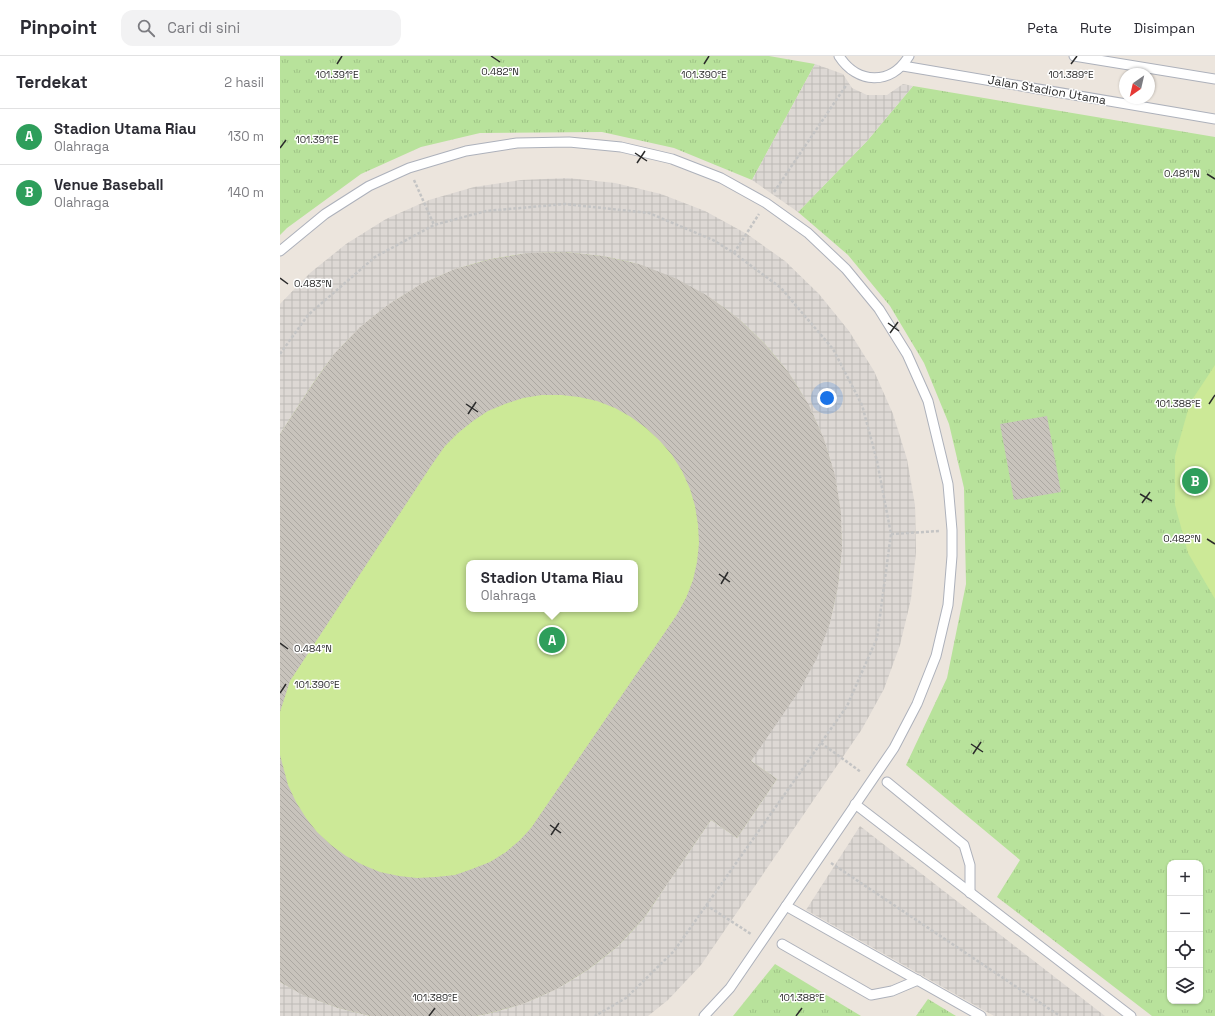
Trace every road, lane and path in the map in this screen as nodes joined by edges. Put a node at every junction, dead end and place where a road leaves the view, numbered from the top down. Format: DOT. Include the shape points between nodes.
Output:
graph roads {
  1 [pos="839,56"];
  2 [pos="909,56"];
  3 [pos="1074,56"];
  4 [pos="903,66"];
  5 [pos="854,73"];
  6 [pos="1215,79"];
  7 [pos="1215,119"];
  8 [pos="409,168"];
  9 [pos="766,203"];
  10 [pos="753,224"];
  11 [pos="434,225"];
  12 [pos="280,251"];
  13 [pos="734,253"];
  14 [pos="280,354"];
  15 [pos="952,530"];
  16 [pos="890,534"];
  17 [pos="821,743"];
  18 [pos="872,780"];
  19 [pos="887,782"];
  20 [pos="855,804"];
  21 [pos="820,856"];
  22 [pos="970,893"];
  23 [pos="706,905"];
  24 [pos="786,906"];
  25 [pos="738,926"];
  26 [pos="782,944"];
  27 [pos="918,980"];
  28 [pos="596,1016"];
  29 [pos="704,1016"];
  30 [pos="981,1016"];
  31 [pos="1060,1016"];
  32 [pos="1131,1016"];
  1 -- 5 [label="lane"];
  2 -- 4 [label="lane"];
  3 -- 6 [label="lane"];
  4 -- 5 [label="lane" via="879,78 866,78"];
  4 -- 7 [label="lane, Jalan Stadion Utama"];
  5 -- 9 [label="path"];
  8 -- 9 [label="lane" via="466,151 517,143 570,142 621,147 672,159 720,178"];
  8 -- 11 [label="path"];
  8 -- 12 [label="lane" via="369,186 325,214"];
  9 -- 15 [label="lane" via="808,233 846,269 879,309 907,354 928,401 948,484"];
  10 -- 13 [label="path"];
  11 -- 13 [label="path" via="486,211 565,204 649,213 713,240"];
  11 -- 14 [label="path" via="376,256 308,315"];
  13 -- 16 [label="path" via="780,288 833,349 862,406 877,461"];
  15 -- 16 [label="path"];
  15 -- 18 [label="lane" via="948,605 936,656 917,704 894,748"];
  16 -- 17 [label="path" via="877,638 847,706"];
  17 -- 18 [label="path"];
  17 -- 23 [label="path"];
  18 -- 20 [label="lane"];
  19 -- 22 [label="lane" via="964,845 970,865"];
  20 -- 21 [label="lane"];
  20 -- 22 [label="lane"];
  21 -- 24 [label="lane"];
  21 -- 31 [label="path"];
  22 -- 32 [label="lane"];
  23 -- 25 [label="path"];
  23 -- 28 [label="path" via="674,951 626,998"];
  24 -- 27 [label="lane"];
  24 -- 29 [label="lane" via="730,988"];
  26 -- 27 [label="lane" via="871,995 892,991"];
  27 -- 30 [label="lane"];
}
